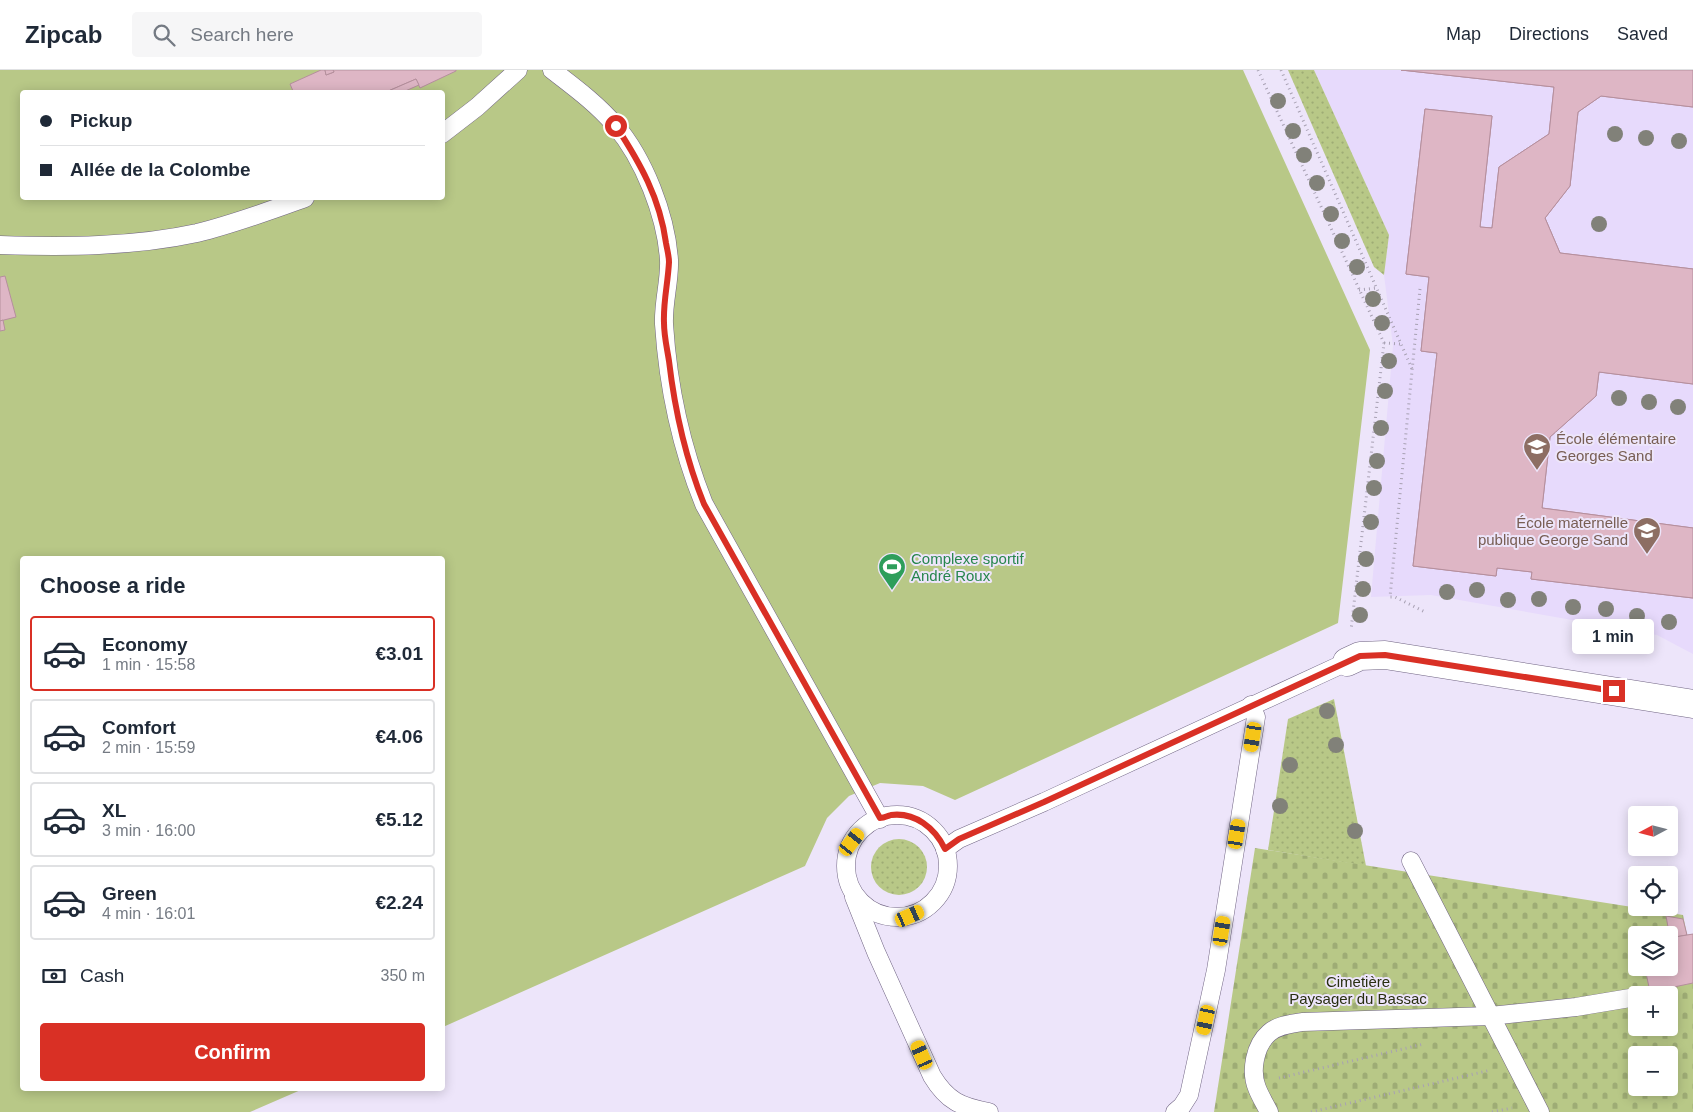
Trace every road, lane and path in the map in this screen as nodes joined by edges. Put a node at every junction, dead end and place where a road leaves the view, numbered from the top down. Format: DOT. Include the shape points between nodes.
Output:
graph roads {
  1 [pos="518,70"];
  2 [pos="552,70"];
  3 [pos="1258,70"];
  4 [pos="1281,70"];
  5 [pos="445,132"];
  6 [pos="300,200"];
  7 [pos="0,246"];
  8 [pos="1377,288"];
  9 [pos="1420,289"];
  10 [pos="1359,290"];
  11 [pos="1384,343"];
  12 [pos="1402,344"];
  13 [pos="1413,370"];
  14 [pos="1425,612"];
  15 [pos="1347,662"];
  16 [pos="1693,704"];
  17 [pos="1251,705"];
  18 [pos="880,818"];
  19 [pos="945,849"];
  20 [pos="1412,861"];
  21 [pos="851,889"];
  22 [pos="1628,998"];
  23 [pos="1490,1016"];
  24 [pos="1428,1043"];
  25 [pos="1515,1064"];
  26 [pos="1256,1083"];
  27 [pos="989,1112"];
  28 [pos="1175,1112"];
  29 [pos="1269,1112"];
  30 [pos="1311,1112"];
  31 [pos="1540,1112"];
  1 -- 5 [label="lane"];
  2 -- 18 [label="lane" via="616,126 656,198 669,262 664,323 673,395 691,473 704,504"];
  3 -- 10 [label="path"];
  4 -- 8 [label="path"];
  6 -- 7 [label="lane" via="239,222 144,242"];
  8 -- 10 [label="path"];
  8 -- 12 [label="path"];
  9 -- 13 [label="path"];
  10 -- 11 [label="path"];
  11 -- 12 [label="path"];
  11 -- 15 [label="path"];
  12 -- 13 [label="path"];
  13 -- 14 [label="path" via="1390,597"];
  15 -- 16 [label="street" via="1360,656 1385,655"];
  15 -- 17 [label="lane"];
  17 -- 19 [label="lane" via="959,839"];
  17 -- 28 [label="lane" via="1256,717 1216,970 1189,1095"];
  18 -- 19 [label="lane" via="908,816 923,822 936,832"];
  18 -- 21 [label="lane" via="862,829 852,842 846,874"];
  19 -- 21 [label="lane" via="948,864 946,881 938,897 926,909 910,916 892,918 875,913 861,903"];
  20 -- 23 [label="lane"];
  21 -- 27 [label="lane" via="932,1076 959,1105"];
  22 -- 23 [label="lane"];
  23 -- 25 [label="lane"];
  23 -- 26 [label="lane" via="1288,1024 1269,1033 1262,1041 1255,1062"];
  24 -- 26 [label="path"];
  25 -- 30 [label="path"];
  25 -- 31 [label="lane"];
  26 -- 29 [label="lane"];
}
